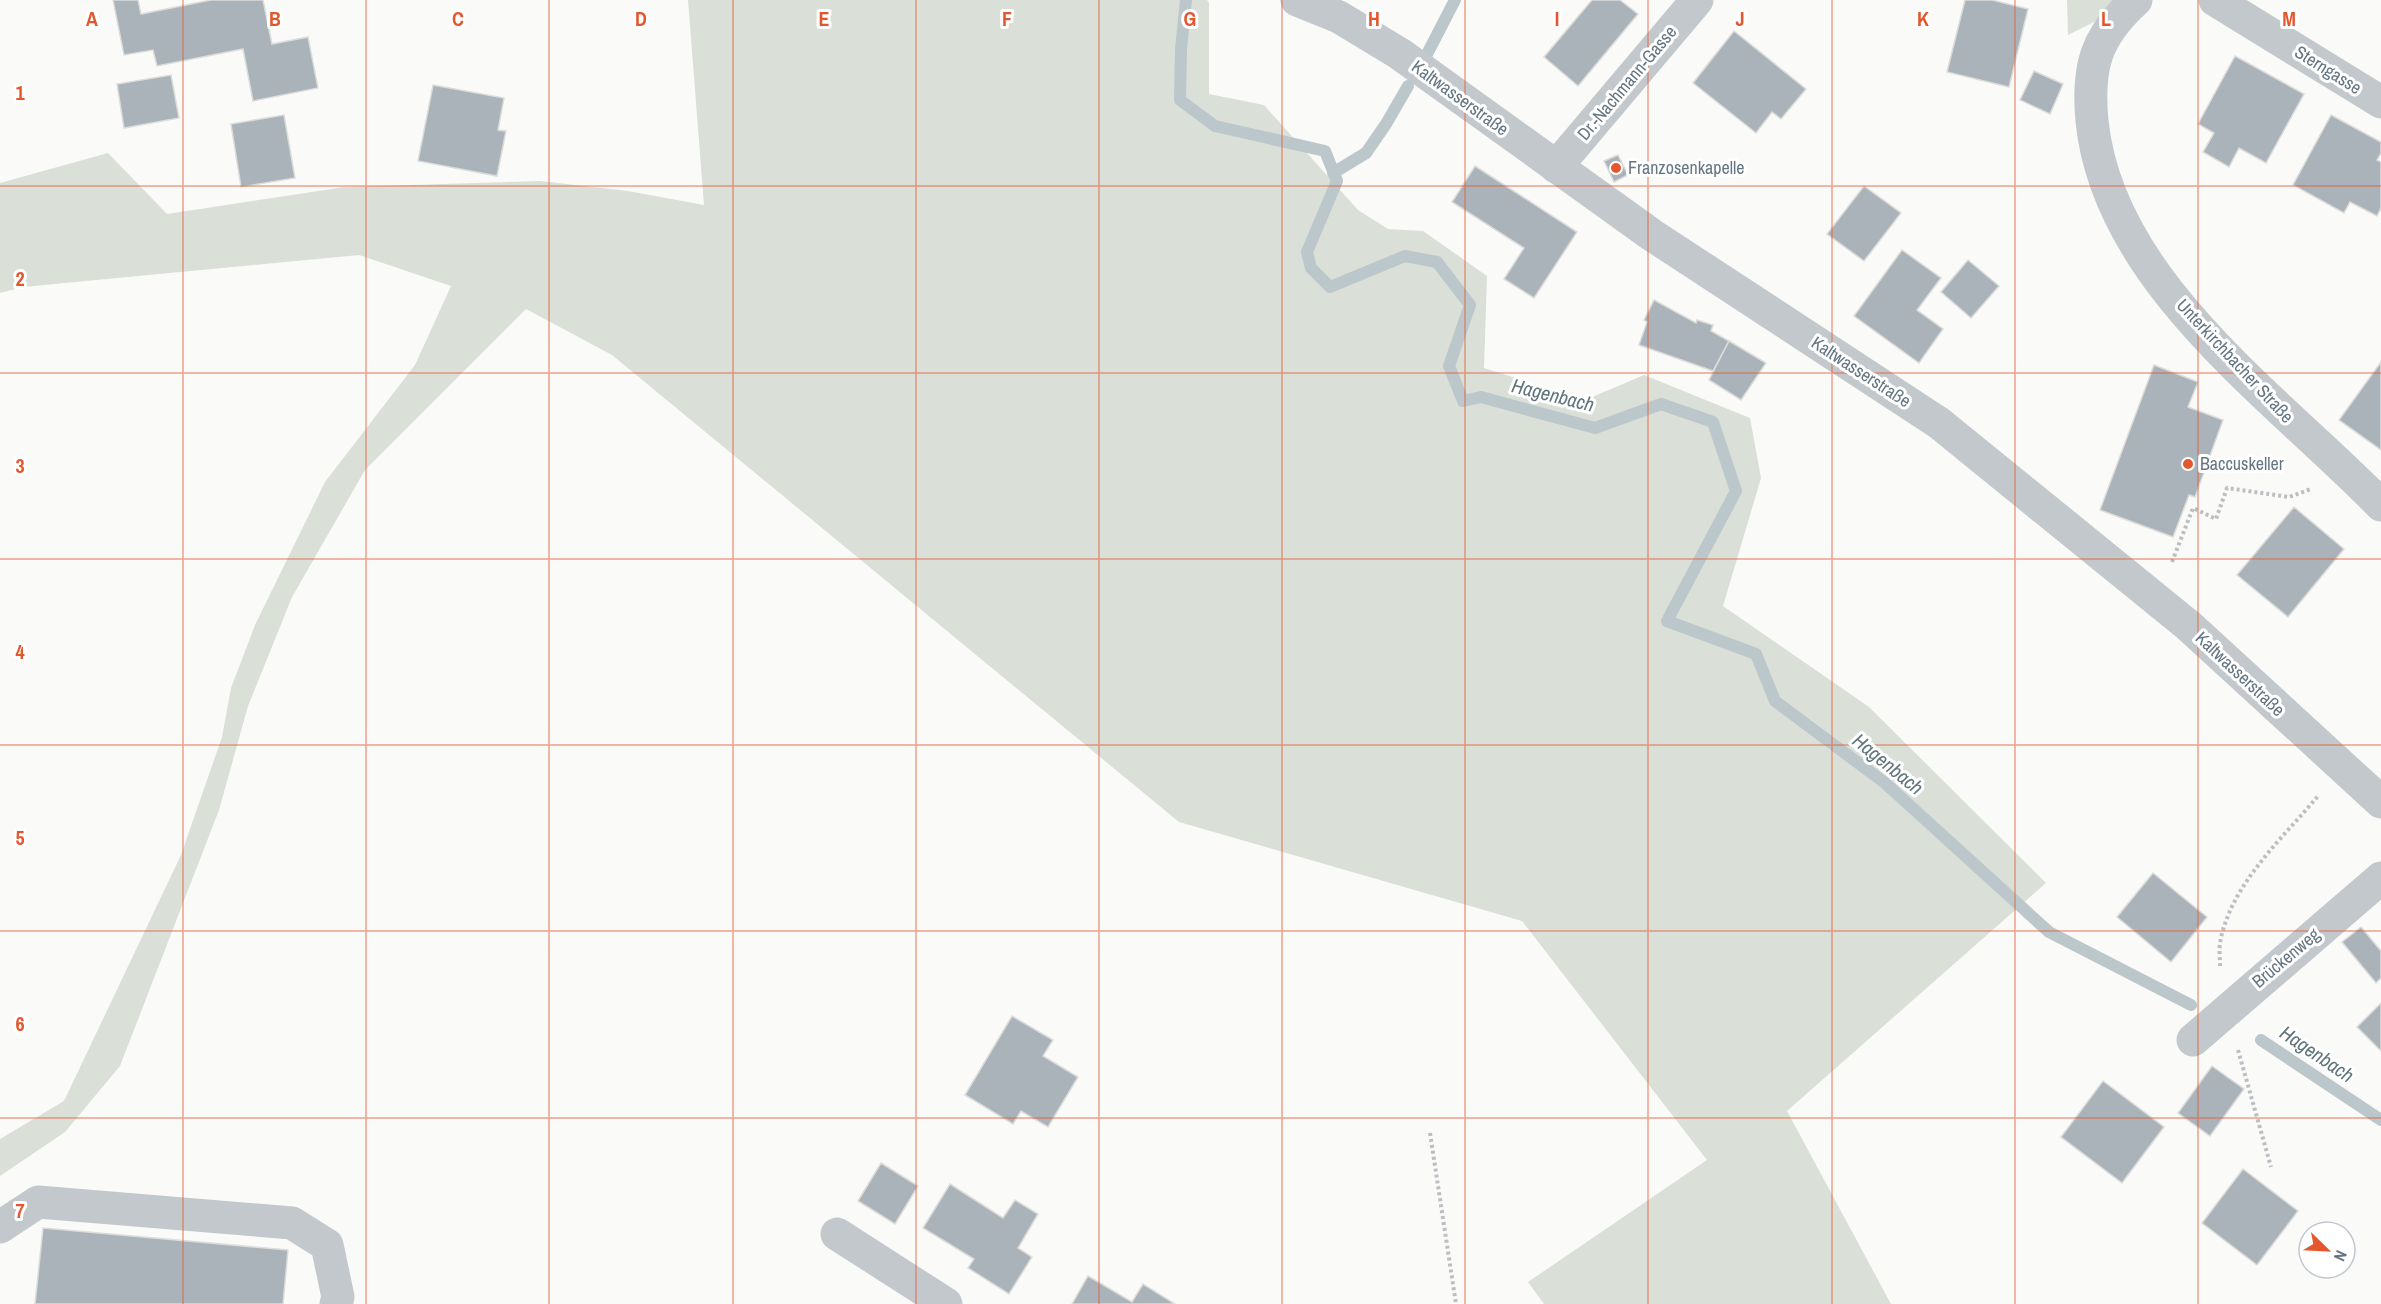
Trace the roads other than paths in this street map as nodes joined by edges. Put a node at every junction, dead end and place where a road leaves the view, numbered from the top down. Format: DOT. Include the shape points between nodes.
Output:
graph roads {
  1 [pos="1297,0"];
  2 [pos="1697,0"];
  3 [pos="2136,0"];
  4 [pos="2215,0"];
  5 [pos="2381,102"];
  6 [pos="1556,167"];
  7 [pos="2381,505"];
  8 [pos="2381,802"];
  9 [pos="2381,878"];
  10 [pos="2193,1040"];
  11 [pos="0,1227"];
  12 [pos="837,1234"];
  13 [pos="336,1304"];
  14 [pos="946,1304"];
  1 -- 6 [label="street, Kaltwasserstraße" via="1339,17 1400,54"];
  2 -- 6 [label="street, Dr.-Nachmann-Gasse"];
  3 -- 7 [label="street, Unterkirchbacher Straße" via="2103,39 2091,73 2089,95 2094,138 2101,170 2114,201 2146,262 2200,329 2271,403"];
  4 -- 5 [label="street, Sterngasse"];
  6 -- 8 [label="street, Kaltwasserstraße" via="1652,235 1939,423 2189,626"];
  9 -- 10 [label="street, Brückenweg"];
  11 -- 13 [label="street" via="38,1202 292,1223 327,1245 338,1297"];
  12 -- 14 [label="street"];
}
